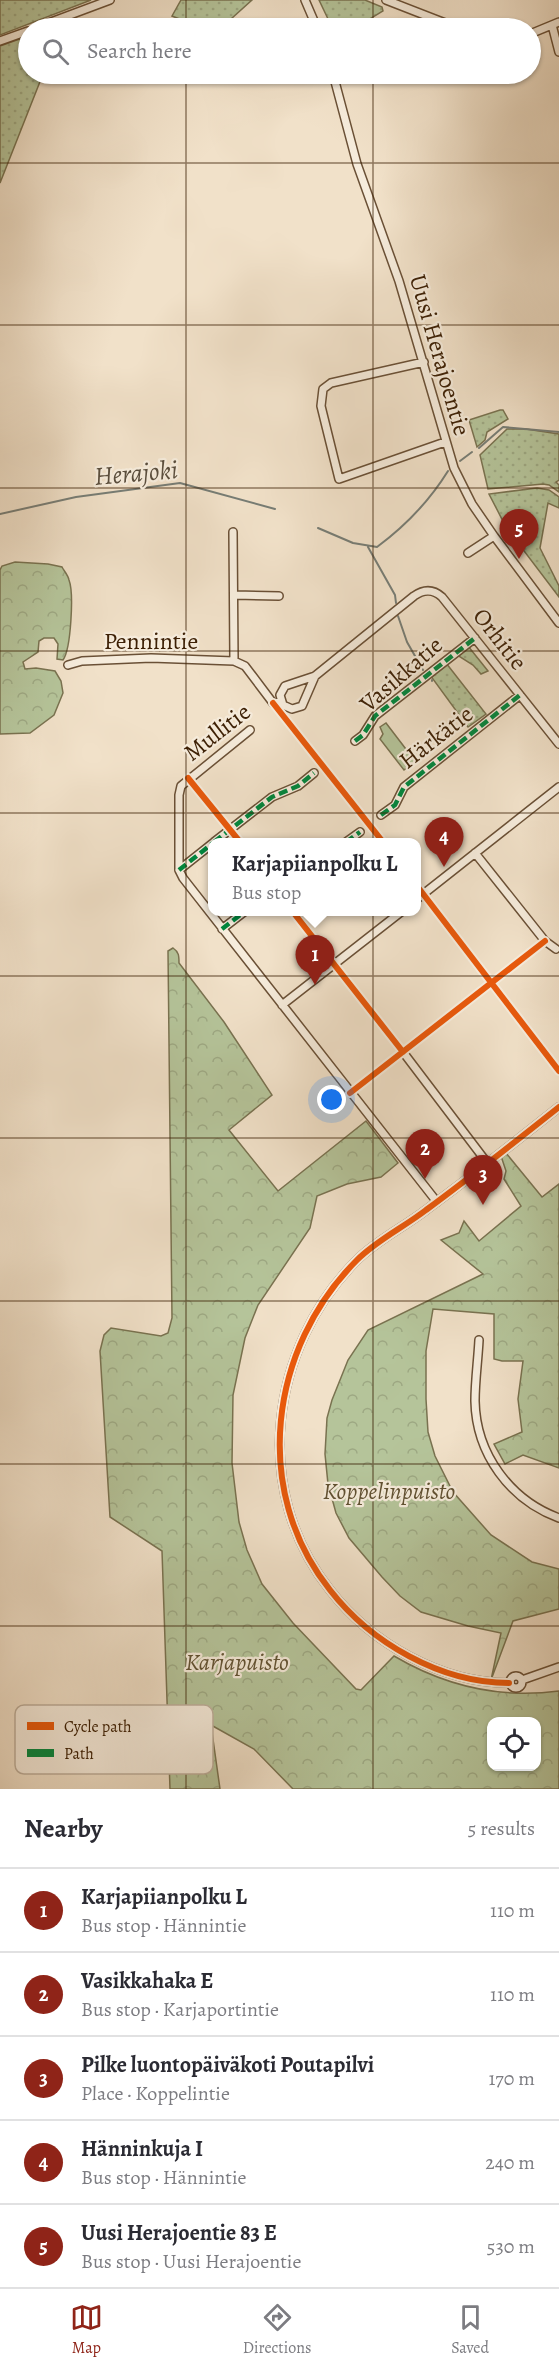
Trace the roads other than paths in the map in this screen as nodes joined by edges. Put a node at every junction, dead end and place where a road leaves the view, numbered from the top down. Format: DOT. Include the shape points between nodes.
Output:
graph roads {
  1 [pos="110,0"];
  2 [pos="305,0"];
  3 [pos="386,0"];
  4 [pos="61,18"];
  5 [pos="313,18"];
  6 [pos="432,18"];
  7 [pos="556,24"];
  8 [pos="541,30"];
  9 [pos="18,35"];
  10 [pos="0,41"];
  11 [pos="559,52"];
  12 [pos="336,84"];
  13 [pos="424,362"];
  14 [pos="446,442"];
  15 [pos="233,532"];
  16 [pos="494,536"];
  17 [pos="468,553"];
  18 [pos="235,595"];
  19 [pos="279,596"];
  20 [pos="559,623"];
  21 [pos="475,638"];
  22 [pos="234,661"];
  23 [pos="68,665"];
  24 [pos="315,676"];
  25 [pos="520,695"];
  26 [pos="282,702"];
  27 [pos="250,730"];
  28 [pos="355,741"];
  29 [pos="559,744"];
  30 [pos="315,774"];
  31 [pos="559,787"];
  32 [pos="381,815"];
  33 [pos="360,832"];
  34 [pos="220,838"];
  35 [pos="352,838"];
  36 [pos="208,848"];
  37 [pos="475,853"];
  38 [pos="179,870"];
  39 [pos="421,896"];
  40 [pos="208,911"];
  41 [pos="212,916"];
  42 [pos="239,916"];
  43 [pos="396,916"];
  44 [pos="222,929"];
  45 [pos="556,949"];
  46 [pos="282,1005"];
  47 [pos="403,1052"];
  48 [pos="559,1107"];
  49 [pos="488,1164"];
  50 [pos="437,1202"];
  51 [pos="479,1340"];
  52 [pos="559,1518"];
  53 [pos="559,1667"];
  1 -- 4 [label="street"];
  2 -- 5 [label="street"];
  3 -- 6 [label="street"];
  7 -- 8 [label="street"];
  7 -- 11 [label="street"];
  9 -- 10 [label="street"];
  12 -- 13 [label="street, Uusi Herajoentie" via="357,164"];
  13 -- 14 [label="street, Uusi Herajoentie"];
  13 -- 14 [label="street" via="332,383 322,389 321,406 339,479"];
  14 -- 16 [label="street, Uusi Herajoentie" via="462,484"];
  15 -- 18 [label="street"];
  16 -- 17 [label="street"];
  16 -- 20 [label="street, Uusi Herajoentie"];
  18 -- 19 [label="street"];
  18 -- 22 [label="street"];
  21 -- 24 [label="street, Orhitie" via="442,597 425,590"];
  21 -- 25 [label="street, Orhitie"];
  21 -- 28 [label="street, Vasikkatie" via="375,716"];
  22 -- 23 [label="street, Pennintie" via="151,658"];
  22 -- 26 [label="street" via="245,666 273,704"];
  24 -- 26 [label="street, Orhitie" via="285,686 280,693"];
  24 -- 26 [label="street, Orhitie" via="302,706 292,709"];
  25 -- 29 [label="street, Orhitie"];
  25 -- 32 [label="street, Härkätie" via="404,787 395,805"];
  27 -- 38 [label="street, Mullitie" via="181,786"];
  30 -- 34 [label="street" via="272,797"];
  31 -- 37 [label="street"];
  33 -- 35 [label="street"];
  36 -- 38 [label="street"];
  37 -- 39 [label="street"];
  37 -- 45 [label="street" via="545,941"];
  38 -- 40 [label="street"];
  41 -- 44 [label="street"];
  42 -- 44 [label="street"];
  43 -- 46 [label="street"];
  44 -- 46 [label="street"];
  46 -- 50 [label="street"];
  47 -- 49 [label="street"];
  48 -- 49 [label="street"];
  49 -- 50 [label="street"];
  50 -- 53 [label="street" via="358,1259 313,1315 304,1333 287,1380 279,1442 281,1476 291,1519 309,1562 329,1590 353,1616 385,1641 441,1670 481,1681 509,1683 515,1676 522,1680"];
  51 -- 52 [label="street" via="476,1400 485,1448 501,1476 519,1495"];
}
